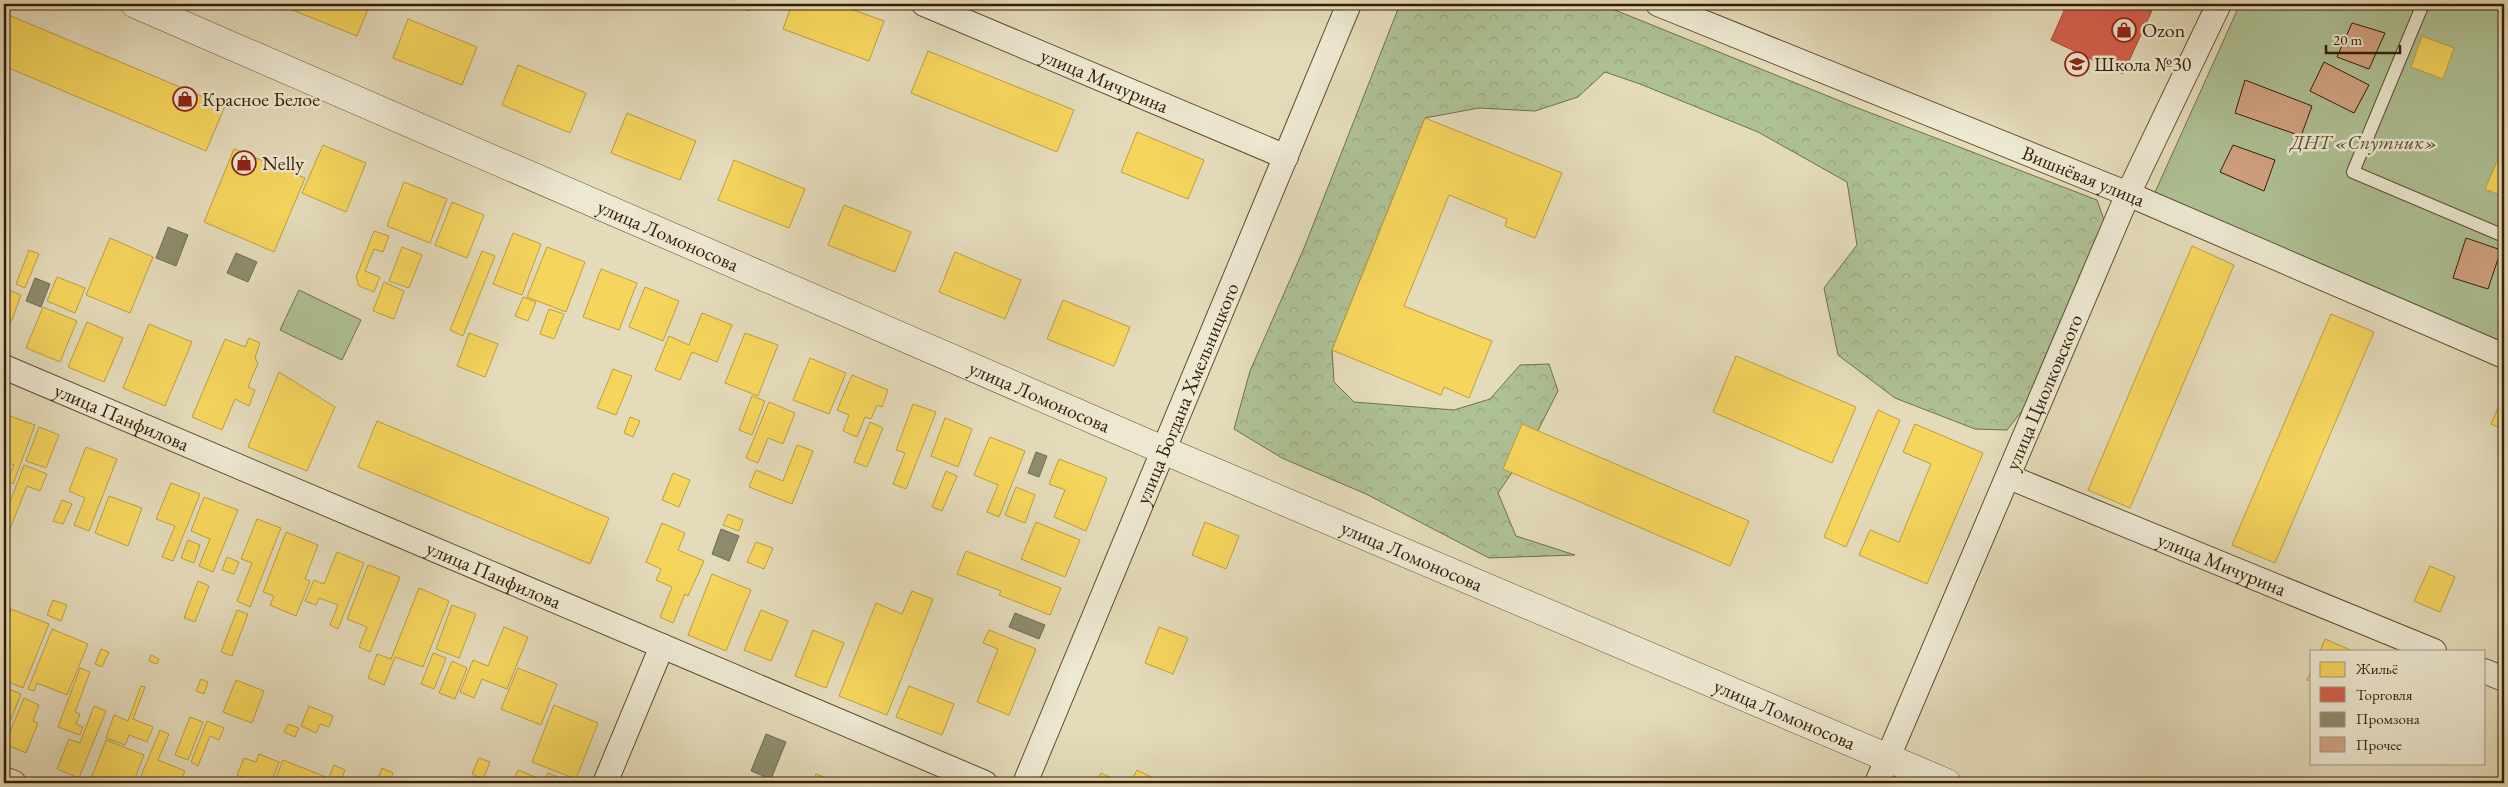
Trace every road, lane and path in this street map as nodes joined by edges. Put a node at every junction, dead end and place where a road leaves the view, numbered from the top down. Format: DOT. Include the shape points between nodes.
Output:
graph roads {
  1 [pos="135,4"];
  2 [pos="924,4"];
  3 [pos="1349,4"];
  4 [pos="1658,4"];
  5 [pos="2219,4"];
  6 [pos="2423,4"];
  7 [pos="1286,157"];
  8 [pos="2128,194"];
  9 [pos="2504,236"];
  10 [pos="2504,356"];
  11 [pos="4,367"];
  12 [pos="1163,450"];
  13 [pos="2009,477"];
  14 [pos="662,646"];
  15 [pos="2432,650"];
  16 [pos="2486,672"];
  17 [pos="2504,679"];
  18 [pos="1889,758"];
  19 [pos="4,779"];
  20 [pos="14,783"];
  21 [pos="605,783"];
  22 [pos="985,783"];
  23 [pos="1025,783"];
  24 [pos="1877,783"];
  25 [pos="1947,783"];
  1 -- 12 [label="street, улица Ломоносова"];
  2 -- 7 [label="street, улица Мичурина"];
  3 -- 7 [label="street, улица Богдана Хмельницкого"];
  4 -- 8 [label="street, Вишнёвая улица"];
  5 -- 8 [label="street, улица Циолковского"];
  6 -- 9 [label="lane" via="2353,172"];
  7 -- 12 [label="street, улица Богдана Хмельницкого"];
  8 -- 10 [label="street, Вишнёвая улица"];
  8 -- 13 [label="street, улица Циолковского"];
  11 -- 14 [label="street, улица Панфилова"];
  12 -- 18 [label="street, улица Ломоносова"];
  12 -- 23 [label="street, улица Богдана Хмельницкого"];
  13 -- 15 [label="street, улица Мичурина"];
  13 -- 18 [label="street, улица Циолковского"];
  14 -- 21 [label="street"];
  14 -- 22 [label="street, улица Панфилова"];
  16 -- 17 [label="street"];
  18 -- 24 [label="street, улица Циолковского"];
  18 -- 25 [label="street, улица Ломоносова"];
  19 -- 20 [label="street"];
}
